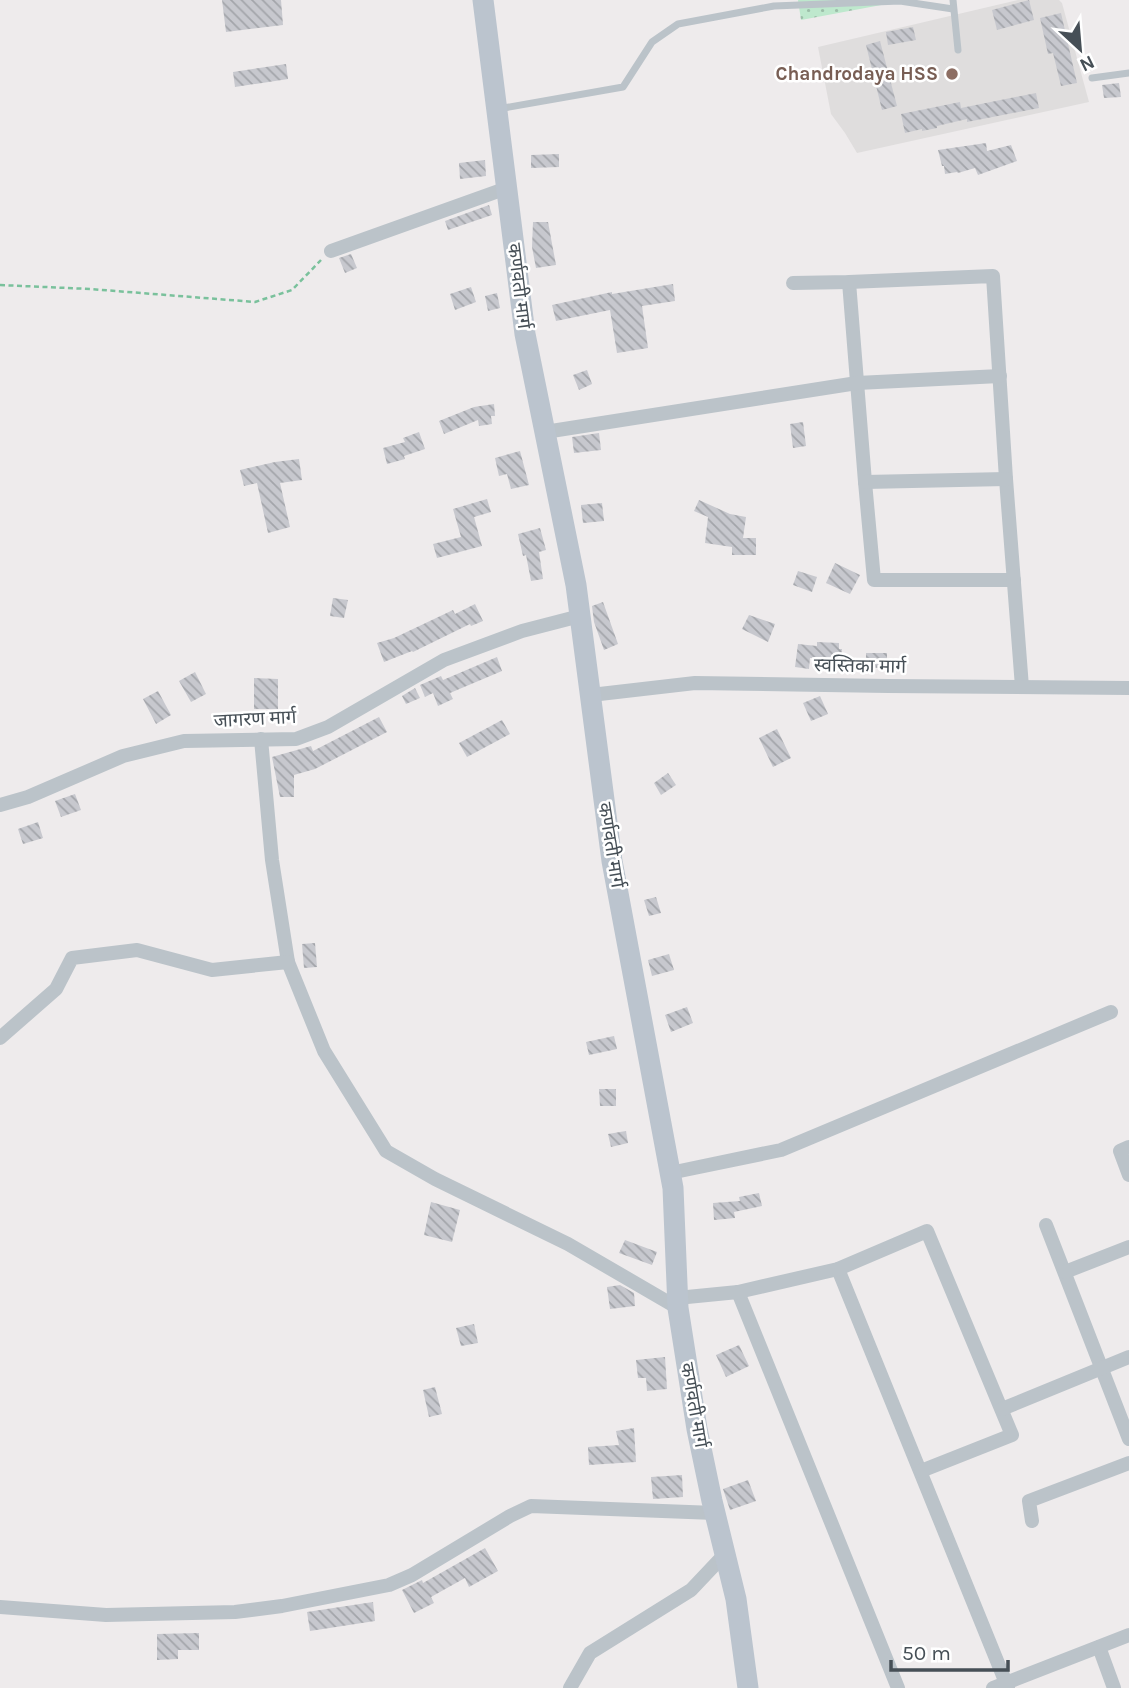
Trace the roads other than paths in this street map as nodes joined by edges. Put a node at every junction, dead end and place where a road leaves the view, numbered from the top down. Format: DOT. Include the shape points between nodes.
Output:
graph roads {
  1 [pos="483,0"];
  2 [pos="953,0"];
  3 [pos="953,9"];
  4 [pos="958,50"];
  5 [pos="1129,73"];
  6 [pos="1092,78"];
  7 [pos="497,109"];
  8 [pos="507,188"];
  9 [pos="331,251"];
  10 [pos="849,282"];
  11 [pos="793,283"];
  12 [pos="1000,376"];
  13 [pos="857,383"];
  14 [pos="545,432"];
  15 [pos="1006,479"];
  16 [pos="864,482"];
  17 [pos="1014,580"];
  18 [pos="580,616"];
  19 [pos="1022,687"];
  20 [pos="1129,688"];
  21 [pos="591,695"];
  22 [pos="261,739"];
  23 [pos="0,805"];
  24 [pos="288,962"];
  25 [pos="1111,1012"];
  26 [pos="0,1038"];
  27 [pos="1129,1147"];
  28 [pos="670,1173"];
  29 [pos="1129,1175"];
  30 [pos="1046,1224"];
  31 [pos="1129,1247"];
  32 [pos="838,1269"];
  33 [pos="1065,1272"];
  34 [pos="738,1292"];
  35 [pos="677,1303"];
  36 [pos="1129,1357"];
  37 [pos="1101,1368"];
  38 [pos="1002,1409"];
  39 [pos="1129,1439"];
  40 [pos="1129,1463"];
  41 [pos="921,1471"];
  42 [pos="715,1513"];
  43 [pos="1032,1521"];
  44 [pos="725,1554"];
  45 [pos="0,1607"];
  46 [pos="1129,1635"];
  47 [pos="1099,1647"];
  48 [pos="1002,1686"];
  49 [pos="570,1688"];
  50 [pos="748,1688"];
  51 [pos="898,1688"];
  52 [pos="1114,1688"];
  1 -- 7 [label="main road, कर्णवती मार्ग"];
  2 -- 3 [label="lane"];
  3 -- 4 [label="lane"];
  3 -- 7 [label="lane" via="900,1 774,6 678,24 652,42 623,87"];
  5 -- 6 [label="lane"];
  7 -- 8 [label="main road, कर्णवती मार्ग"];
  8 -- 9 [label="street"];
  8 -- 14 [label="main road, कर्णवती मार्ग" via="525,334"];
  10 -- 11 [label="street"];
  10 -- 12 [label="street" via="993,276"];
  10 -- 13 [label="street"];
  12 -- 13 [label="street"];
  12 -- 15 [label="street"];
  13 -- 14 [label="street"];
  13 -- 16 [label="street"];
  14 -- 18 [label="main road, कर्णवती मार्ग"];
  15 -- 16 [label="street"];
  15 -- 17 [label="street"];
  16 -- 17 [label="street" via="874,580"];
  17 -- 19 [label="street"];
  18 -- 21 [label="main road, कर्णवती मार्ग"];
  18 -- 22 [label="street, जागरण मार्ग" via="522,631 444,660 328,727 296,739"];
  19 -- 20 [label="street, स्वस्तिका मार्ग"];
  19 -- 21 [label="street, स्वस्तिका मार्ग" via="695,683"];
  21 -- 28 [label="main road, कर्णवती मार्ग" via="612,861"];
  22 -- 23 [label="street, जागरण मार्ग" via="184,741 123,756"];
  22 -- 24 [label="street" via="272,860"];
  24 -- 26 [label="street" via="212,970 137,950 72,958 56,989"];
  24 -- 35 [label="street" via="324,1051 386,1151"];
  25 -- 28 [label="street" via="781,1150"];
  27 -- 29 [label="street" via="1120,1151"];
  28 -- 35 [label="main road, कर्णवती मार्ग"];
  30 -- 33 [label="street"];
  31 -- 33 [label="street"];
  32 -- 34 [label="street"];
  32 -- 38 [label="street" via="927,1231"];
  32 -- 41 [label="street"];
  33 -- 37 [label="street"];
  34 -- 35 [label="street"];
  34 -- 51 [label="street"];
  35 -- 42 [label="main road, कर्णवती मार्ग"];
  36 -- 37 [label="street"];
  37 -- 38 [label="street"];
  37 -- 39 [label="street"];
  38 -- 41 [label="street" via="1012,1434"];
  40 -- 43 [label="street" via="1029,1502"];
  41 -- 48 [label="street"];
  42 -- 44 [label="main road, कर्णवती मार्ग"];
  42 -- 45 [label="street" via="531,1506 389,1585 282,1606 234,1612 106,1615"];
  44 -- 49 [label="street" via="691,1590 590,1653"];
  44 -- 50 [label="main road, कर्णवती मार्ग"];
  46 -- 47 [label="street"];
  47 -- 48 [label="street"];
  47 -- 52 [label="street"];
}
